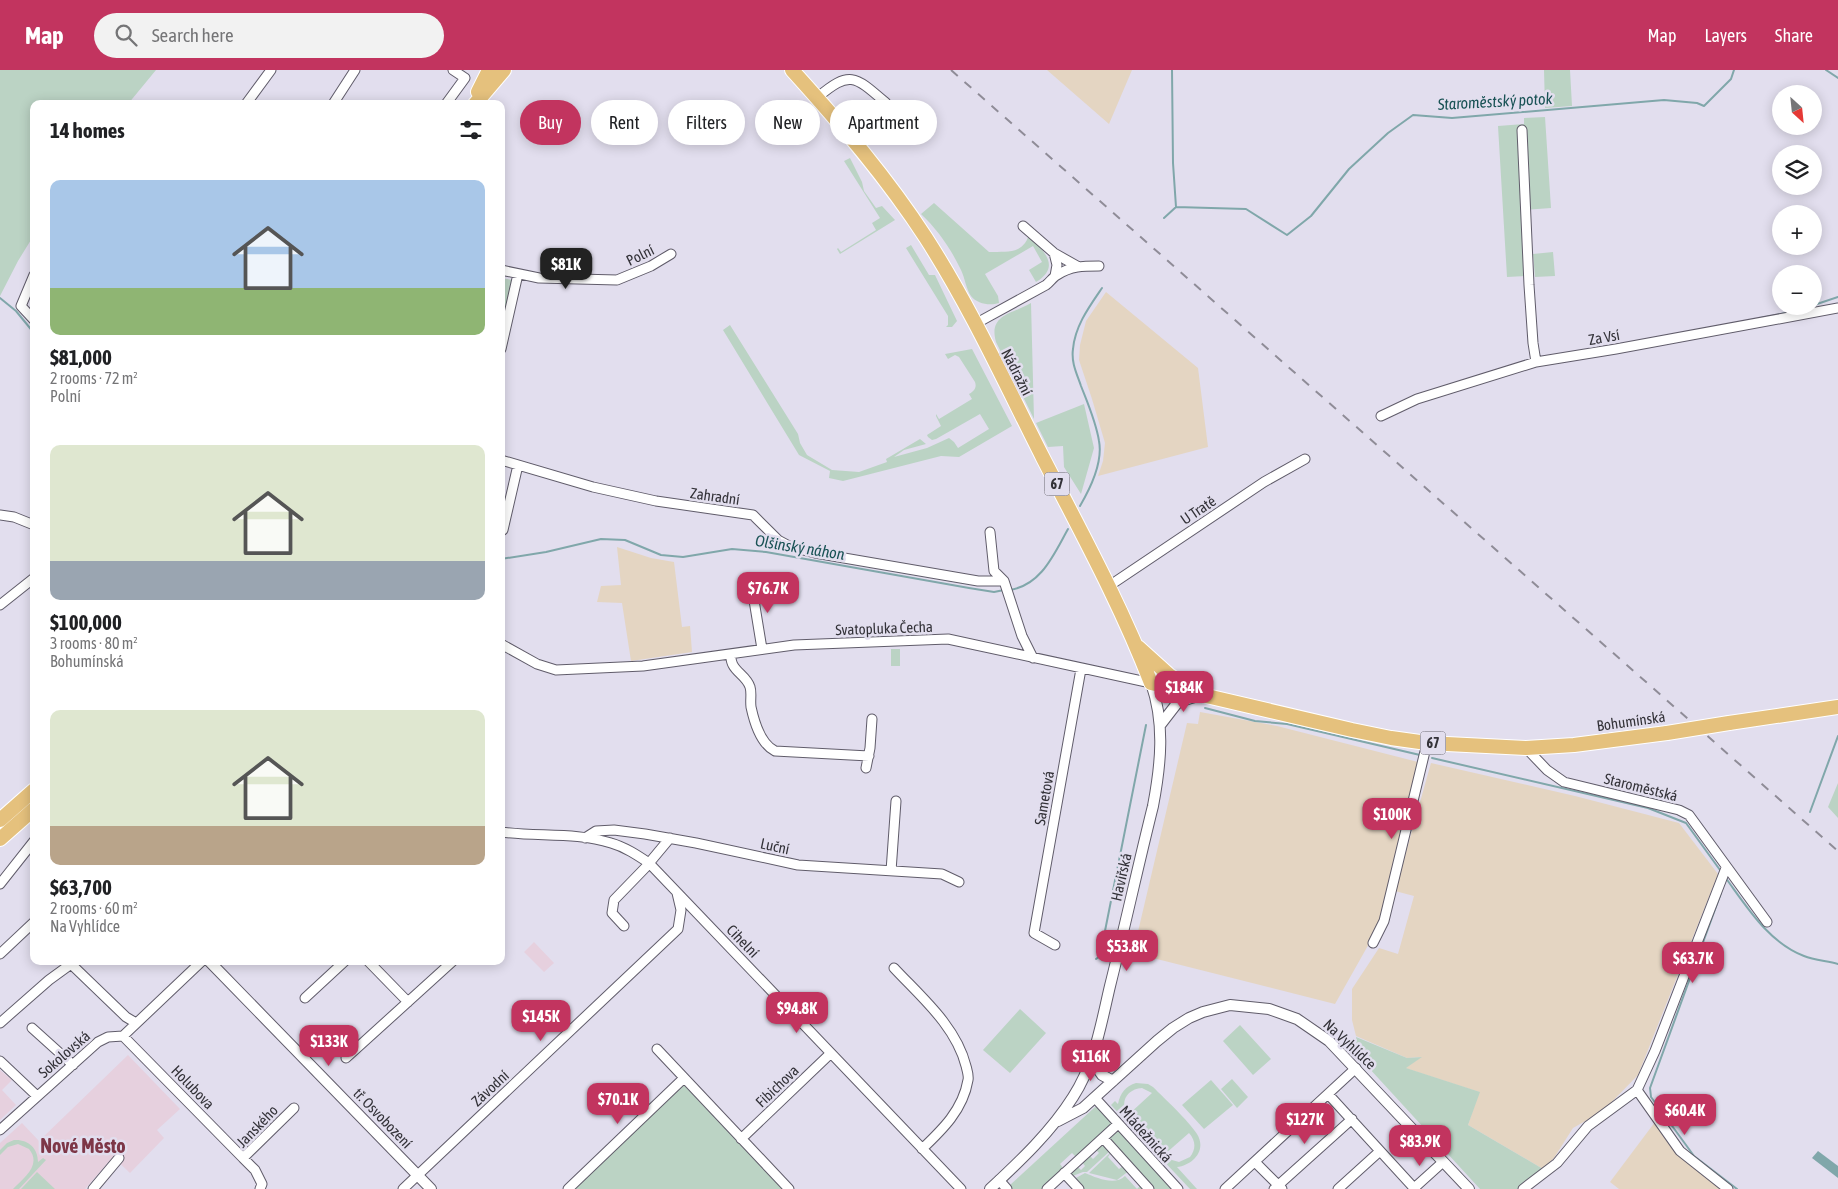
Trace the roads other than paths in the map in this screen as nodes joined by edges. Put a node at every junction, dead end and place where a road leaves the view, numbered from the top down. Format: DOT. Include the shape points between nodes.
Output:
graph roads {
  1 [pos="271,70"];
  2 [pos="355,70"];
  3 [pos="453,70"];
  4 [pos="480,70"];
  5 [pos="488,70"];
  6 [pos="504,70"];
  7 [pos="792,70"];
  8 [pos="818,98"];
  9 [pos="249,100"];
  10 [pos="336,100"];
  11 [pos="449,100"];
  12 [pos="474,100"];
  13 [pos="475,100"];
  14 [pos="476,100"];
  15 [pos="884,100"];
  16 [pos="1522,130"];
  17 [pos="1023,226"];
  18 [pos="1054,253"];
  19 [pos="671,254"];
  20 [pos="1078,266"];
  21 [pos="1099,266"];
  22 [pos="505,271"];
  23 [pos="518,274"];
  24 [pos="1055,276"];
  25 [pos="30,285"];
  26 [pos="1838,308"];
  27 [pos="30,316"];
  28 [pos="975,324"];
  29 [pos="505,331"];
  30 [pos="1536,362"];
  31 [pos="1381,416"];
  32 [pos="1305,459"];
  33 [pos="505,461"];
  34 [pos="518,465"];
  35 [pos="0,514"];
  36 [pos="505,521"];
  37 [pos="30,523"];
  38 [pos="990,532"];
  39 [pos="30,581"];
  40 [pos="751,582"];
  41 [pos="1108,586"];
  42 [pos="1007,588"];
  43 [pos="0,605"];
  44 [pos="505,646"];
  45 [pos="1137,646"];
  46 [pos="762,649"];
  47 [pos="730,654"];
  48 [pos="1033,658"];
  49 [pos="1081,669"];
  50 [pos="1151,683"];
  51 [pos="1199,694"];
  52 [pos="1838,707"];
  53 [pos="872,719"];
  54 [pos="1161,724"];
  55 [pos="1428,743"];
  56 [pos="1526,748"];
  57 [pos="868,756"];
  58 [pos="866,768"];
  59 [pos="30,794"];
  60 [pos="896,800"];
  61 [pos="30,813"];
  62 [pos="30,819"];
  63 [pos="0,820"];
  64 [pos="505,832"];
  65 [pos="585,838"];
  66 [pos="670,838"];
  67 [pos="0,840"];
  68 [pos="30,846"];
  69 [pos="649,864"];
  70 [pos="1726,868"];
  71 [pos="891,871"];
  72 [pos="959,882"];
  73 [pos="0,884"];
  74 [pos="677,893"];
  75 [pos="1767,922"];
  76 [pos="30,926"];
  77 [pos="624,926"];
  78 [pos="1373,943"];
  79 [pos="1054,944"];
  80 [pos="0,954"];
  81 [pos="69,965"];
  82 [pos="71,965"];
  83 [pos="198,965"];
  84 [pos="214,965"];
  85 [pos="341,965"];
  86 [pos="372,965"];
  87 [pos="449,965"];
  88 [pos="894,968"];
  89 [pos="305,998"];
  90 [pos="408,1002"];
  91 [pos="0,1023"];
  92 [pos="136,1023"];
  93 [pos="32,1028"];
  94 [pos="123,1036"];
  95 [pos="657,1049"];
  96 [pos="831,1053"];
  97 [pos="346,1058"];
  98 [pos="1091,1060"];
  99 [pos="0,1061"];
  100 [pos="73,1065"];
  101 [pos="1356,1068"];
  102 [pos="684,1078"];
  103 [pos="1113,1081"];
  104 [pos="1637,1090"];
  105 [pos="1328,1094"];
  106 [pos="37,1096"];
  107 [pos="1095,1098"];
  108 [pos="294,1108"];
  109 [pos="1352,1120"];
  110 [pos="1057,1121"];
  111 [pos="1118,1124"];
  112 [pos="0,1130"];
  113 [pos="1103,1138"];
  114 [pos="741,1139"];
  115 [pos="922,1149"];
  116 [pos="1380,1151"];
  117 [pos="119,1158"];
  118 [pos="243,1158"];
  119 [pos="1255,1162"];
  120 [pos="1443,1162"];
  121 [pos="1064,1173"];
  122 [pos="418,1175"];
  123 [pos="999,1180"];
  124 [pos="1278,1188"];
  125 [pos="93,1189"];
  126 [pos="260,1189"];
  127 [pos="403,1189"];
  128 [pos="431,1189"];
  129 [pos="568,1189"];
  130 [pos="789,1189"];
  131 [pos="961,1189"];
  132 [pos="990,1189"];
  133 [pos="1007,1189"];
  134 [pos="1047,1189"];
  135 [pos="1079,1189"];
  136 [pos="1149,1189"];
  137 [pos="1178,1189"];
  138 [pos="1225,1189"];
  139 [pos="1338,1189"];
  140 [pos="1414,1189"];
  141 [pos="1469,1189"];
  142 [pos="1522,1189"];
  143 [pos="1728,1189"];
  1 -- 9 [label="street"];
  2 -- 10 [label="street"];
  3 -- 11 [label="street" via="465,78"];
  4 -- 12 [label="main road"];
  5 -- 13 [label="main road"];
  6 -- 14 [label="main road"];
  7 -- 8 [label="main road, Nádražní / 67"];
  8 -- 15 [label="street" via="837,79 852,77 862,81"];
  8 -- 28 [label="main road, Nádražní / 67" via="909,212"];
  16 -- 30 [label="street"];
  17 -- 18 [label="street"];
  18 -- 20 [label="street"];
  18 -- 24 [label="street"];
  19 -- 23 [label="street, Polní" via="617,280 539,278"];
  20 -- 21 [label="street"];
  20 -- 24 [label="street"];
  22 -- 23 [label="street, Polní"];
  23 -- 29 [label="street"];
  24 -- 28 [label="street" via="1046,285"];
  25 -- 27 [label="street" via="21,306"];
  26 -- 30 [label="street, Za Vsí"];
  28 -- 41 [label="main road, Nádražní / 67"];
  30 -- 31 [label="street, Za Vsí" via="1417,399"];
  32 -- 41 [label="street, U Tratě" via="1264,482"];
  33 -- 34 [label="street, Zahradní"];
  34 -- 36 [label="street"];
  34 -- 42 [label="street, Zahradní" via="656,501 753,515 778,540 791,547"];
  35 -- 37 [label="street"];
  38 -- 42 [label="street" via="994,571"];
  39 -- 43 [label="street"];
  40 -- 46 [label="street"];
  41 -- 45 [label="main road, Nádražní / 67"];
  42 -- 48 [label="street" via="1022,636"];
  44 -- 47 [label="street, Svatopluka Čecha" via="537,664 556,670 644,666"];
  45 -- 50 [label="main road, Nádražní / 67"];
  45 -- 51 [label="main road" via="1169,675"];
  46 -- 47 [label="street, Svatopluka Čecha"];
  46 -- 48 [label="street, Svatopluka Čecha" via="948,639"];
  47 -- 57 [label="street" via="733,666 744,676 750,688 754,717 771,750"];
  48 -- 49 [label="street, Svatopluka Čecha"];
  49 -- 50 [label="street, Svatopluka Čecha"];
  49 -- 79 [label="street, Sametová" via="1034,933"];
  50 -- 51 [label="main road, Bohumínská / 67"];
  50 -- 54 [label="street, Havířská"];
  51 -- 54 [label="street" via="1178,702"];
  51 -- 55 [label="main road, Bohumínská / 67" via="1352,730"];
  52 -- 56 [label="main road, Bohumínská / 67, bridge" via="1667,733"];
  53 -- 57 [label="street"];
  54 -- 98 [label="street, Havířská" via="1153,806 1105,1014"];
  55 -- 56 [label="main road, Bohumínská / 67"];
  55 -- 78 [label="street" via="1384,921"];
  56 -- 70 [label="street, Staroměstská" via="1564,782 1689,815"];
  57 -- 58 [label="street"];
  59 -- 63 [label="main road"];
  60 -- 71 [label="street"];
  61 -- 67 [label="main road"];
  62 -- 67 [label="street" via="12,835"];
  64 -- 65 [label="street, Cihelní"];
  65 -- 66 [label="street, Luční" via="596,831 614,830"];
  65 -- 69 [label="street, Cihelní" via="611,843"];
  66 -- 69 [label="street"];
  66 -- 71 [label="street, Luční" via="798,865"];
  68 -- 73 [label="street"];
  69 -- 74 [label="street, Cihelní"];
  69 -- 77 [label="street" via="614,900 612,913"];
  70 -- 75 [label="street, Staroměstská"];
  70 -- 104 [label="street"];
  71 -- 72 [label="street, Luční" via="942,874"];
  74 -- 96 [label="street, Cihelní"];
  74 -- 122 [label="street, Závodní" via="681,910 678,929"];
  76 -- 80 [label="street"];
  81 -- 91 [label="street"];
  82 -- 92 [label="street"];
  83 -- 92 [label="street"];
  84 -- 122 [label="street, tř. Osvobození"];
  85 -- 89 [label="street"];
  86 -- 90 [label="street"];
  87 -- 90 [label="street"];
  88 -- 115 [label="street" via="944,1022 962,1050 969,1078 964,1097 954,1115"];
  90 -- 97 [label="street"];
  92 -- 94 [label="street"];
  93 -- 100 [label="street"];
  94 -- 100 [label="street, Sokolovská" via="108,1037 98,1042"];
  94 -- 118 [label="street, Holubova"];
  95 -- 102 [label="street"];
  96 -- 114 [label="street, Fibichova"];
  96 -- 115 [label="street, Cihelní"];
  98 -- 103 [label="street" via="1102,1075"];
  98 -- 110 [label="street, Havířská" via="1074,1096"];
  99 -- 106 [label="street, Sokolovská"];
  100 -- 106 [label="street, Sokolovská"];
  101 -- 103 [label="street, Na Vyhlídce" via="1329,1041 1297,1019 1269,1009 1230,1005 1203,1012 1173,1028"];
  101 -- 105 [label="street"];
  101 -- 120 [label="street, Na Vyhlídce"];
  102 -- 114 [label="street"];
  102 -- 129 [label="street"];
  103 -- 107 [label="street, Na Vyhlídce"];
  104 -- 142 [label="street" via="1588,1126 1558,1163"];
  104 -- 143 [label="street" via="1680,1151"];
  105 -- 109 [label="street"];
  105 -- 119 [label="street"];
  106 -- 112 [label="street, Sokolovská"];
  107 -- 110 [label="street, Na Vyhlídce" via="1076,1113"];
  107 -- 111 [label="street, Mládežnická"];
  108 -- 118 [label="street, Janského"];
  109 -- 116 [label="street"];
  109 -- 124 [label="street"];
  110 -- 123 [label="street, Havířská"];
  111 -- 113 [label="street"];
  111 -- 137 [label="street, Mládežnická"];
  113 -- 121 [label="street"];
  113 -- 136 [label="street"];
  114 -- 130 [label="street"];
  115 -- 131 [label="street, Cihelní"];
  116 -- 139 [label="street"];
  116 -- 140 [label="street"];
  117 -- 125 [label="street"];
  118 -- 126 [label="street, Janského" via="255,1170 262,1184"];
  119 -- 124 [label="street"];
  119 -- 138 [label="street"];
  120 -- 140 [label="street"];
  120 -- 141 [label="street, Na Vyhlídce"];
  121 -- 134 [label="street"];
  121 -- 135 [label="street"];
  122 -- 127 [label="street, Závodní"];
  122 -- 128 [label="street, tř. Osvobození"];
  123 -- 132 [label="street, Havířská"];
  123 -- 133 [label="street"];
}
